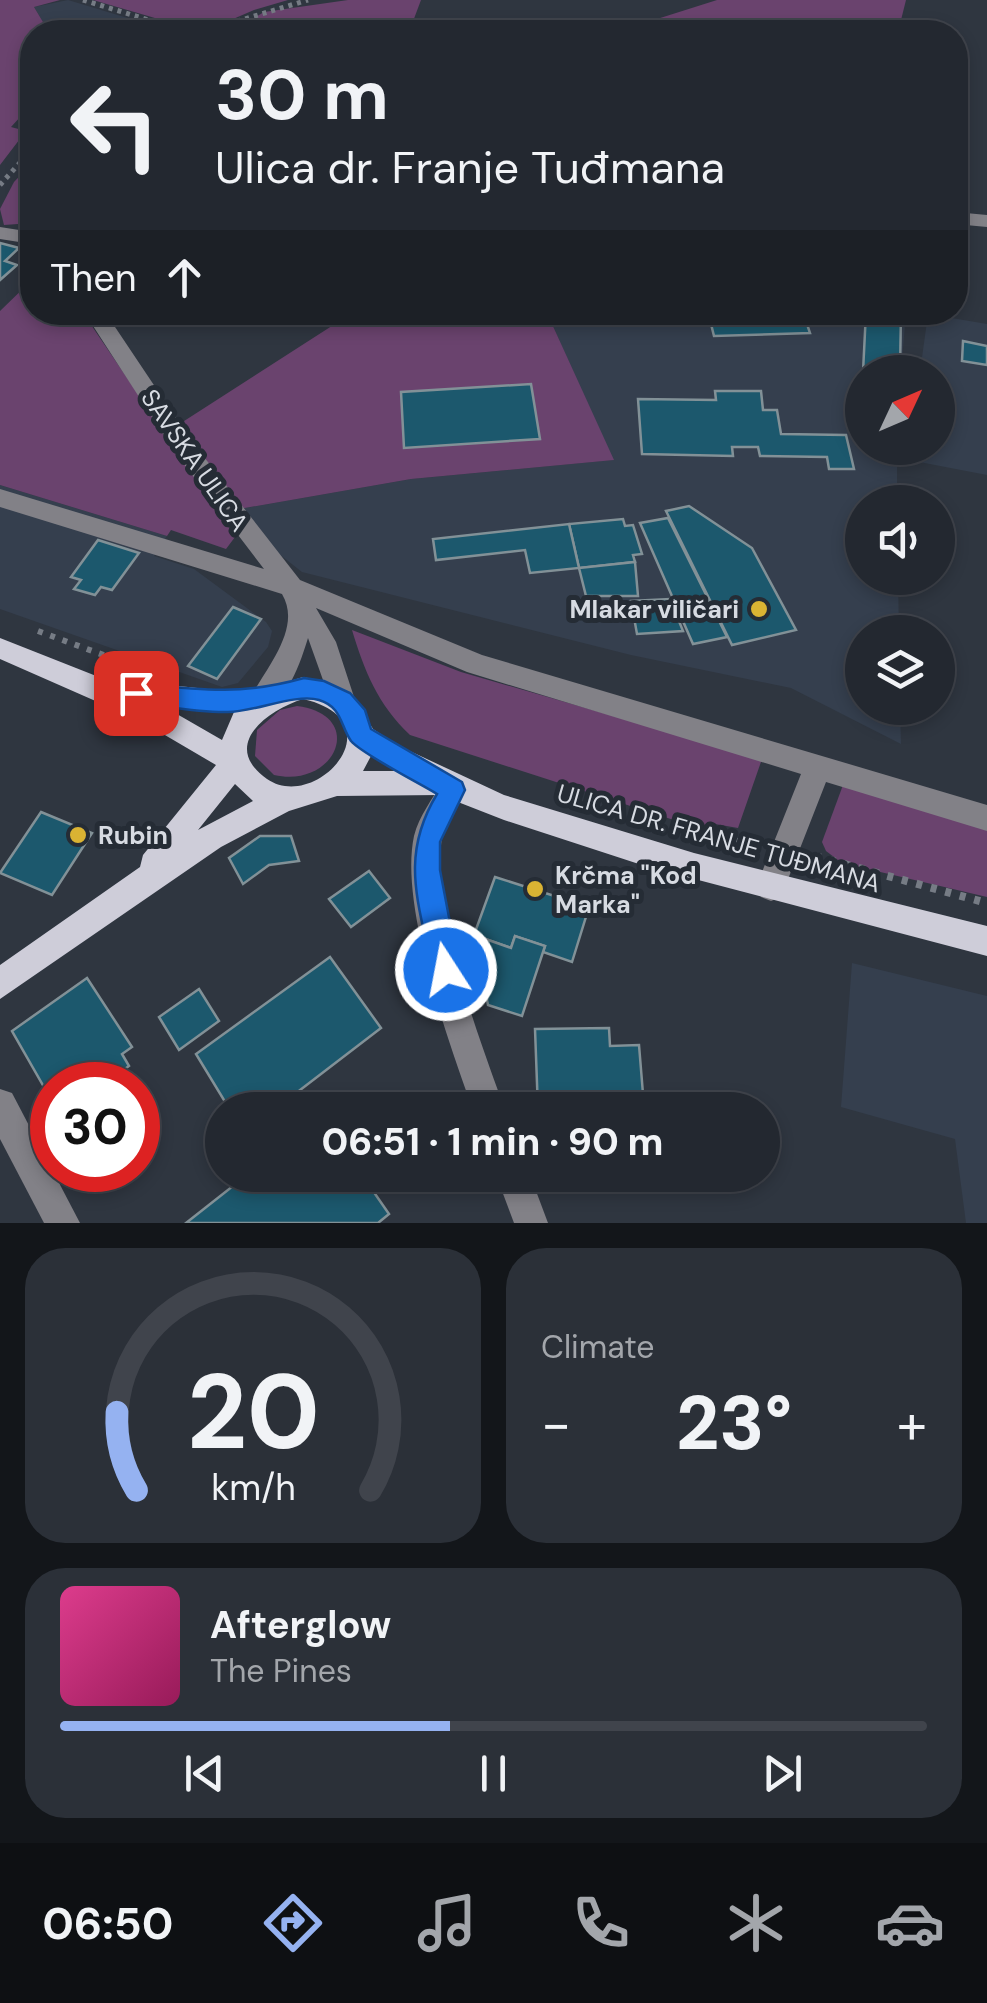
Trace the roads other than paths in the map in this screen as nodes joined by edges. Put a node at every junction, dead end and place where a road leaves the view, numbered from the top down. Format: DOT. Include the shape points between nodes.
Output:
graph roads {
  1 [pos="103,325"];
  2 [pos="0,498"];
  3 [pos="295,595"];
  4 [pos="0,648"];
  5 [pos="107,689"];
  6 [pos="262,699"];
  7 [pos="342,700"];
  8 [pos="361,735"];
  9 [pos="235,764"];
  10 [pos="818,766"];
  11 [pos="334,784"];
  12 [pos="445,787"];
  13 [pos="287,798"];
  14 [pos="987,818"];
  15 [pos="135,884"];
  16 [pos="772,887"];
  17 [pos="987,942"];
  18 [pos="0,984"];
  19 [pos="483,1092"];
  20 [pos="0,1105"];
  21 [pos="520,1192"];
  22 [pos="63,1223"];
  23 [pos="532,1223"];
  1 -- 3 [label="street, SAVSKA ULICA"];
  2 -- 3 [label="street"];
  3 -- 6 [label="street" via="296,645"];
  3 -- 7 [label="street, SAVSKA ULICA" via="323,642"];
  3 -- 10 [label="street" via="476,664"];
  4 -- 5 [label="main road"];
  5 -- 6 [label="main road" via="225,702"];
  5 -- 9 [label="main road"];
  6 -- 7 [label="main road" via="304,688"];
  6 -- 9 [label="main road" via="239,724"];
  7 -- 8 [label="main road"];
  8 -- 11 [label="main road" via="350,769"];
  8 -- 12 [label="main road, ULICA DR. FRANJE TUĐMANA"];
  9 -- 13 [label="main road" via="262,792"];
  9 -- 15 [label="main road"];
  10 -- 14 [label="street"];
  10 -- 16 [label="street"];
  11 -- 12 [label="main road, ULICA DR. FRANJE TUĐMANA"];
  11 -- 13 [label="main road"];
  12 -- 16 [label="main road, ULICA DR. FRANJE TUĐMANA"];
  12 -- 19 [label="street" via="431,826 427,870 446,970"];
  13 -- 15 [label="main road"];
  15 -- 18 [label="main road"];
  16 -- 17 [label="main road, ULICA DR. FRANJE TUĐMANA"];
  20 -- 22 [label="street"];
  21 -- 23 [label="street"];
}
